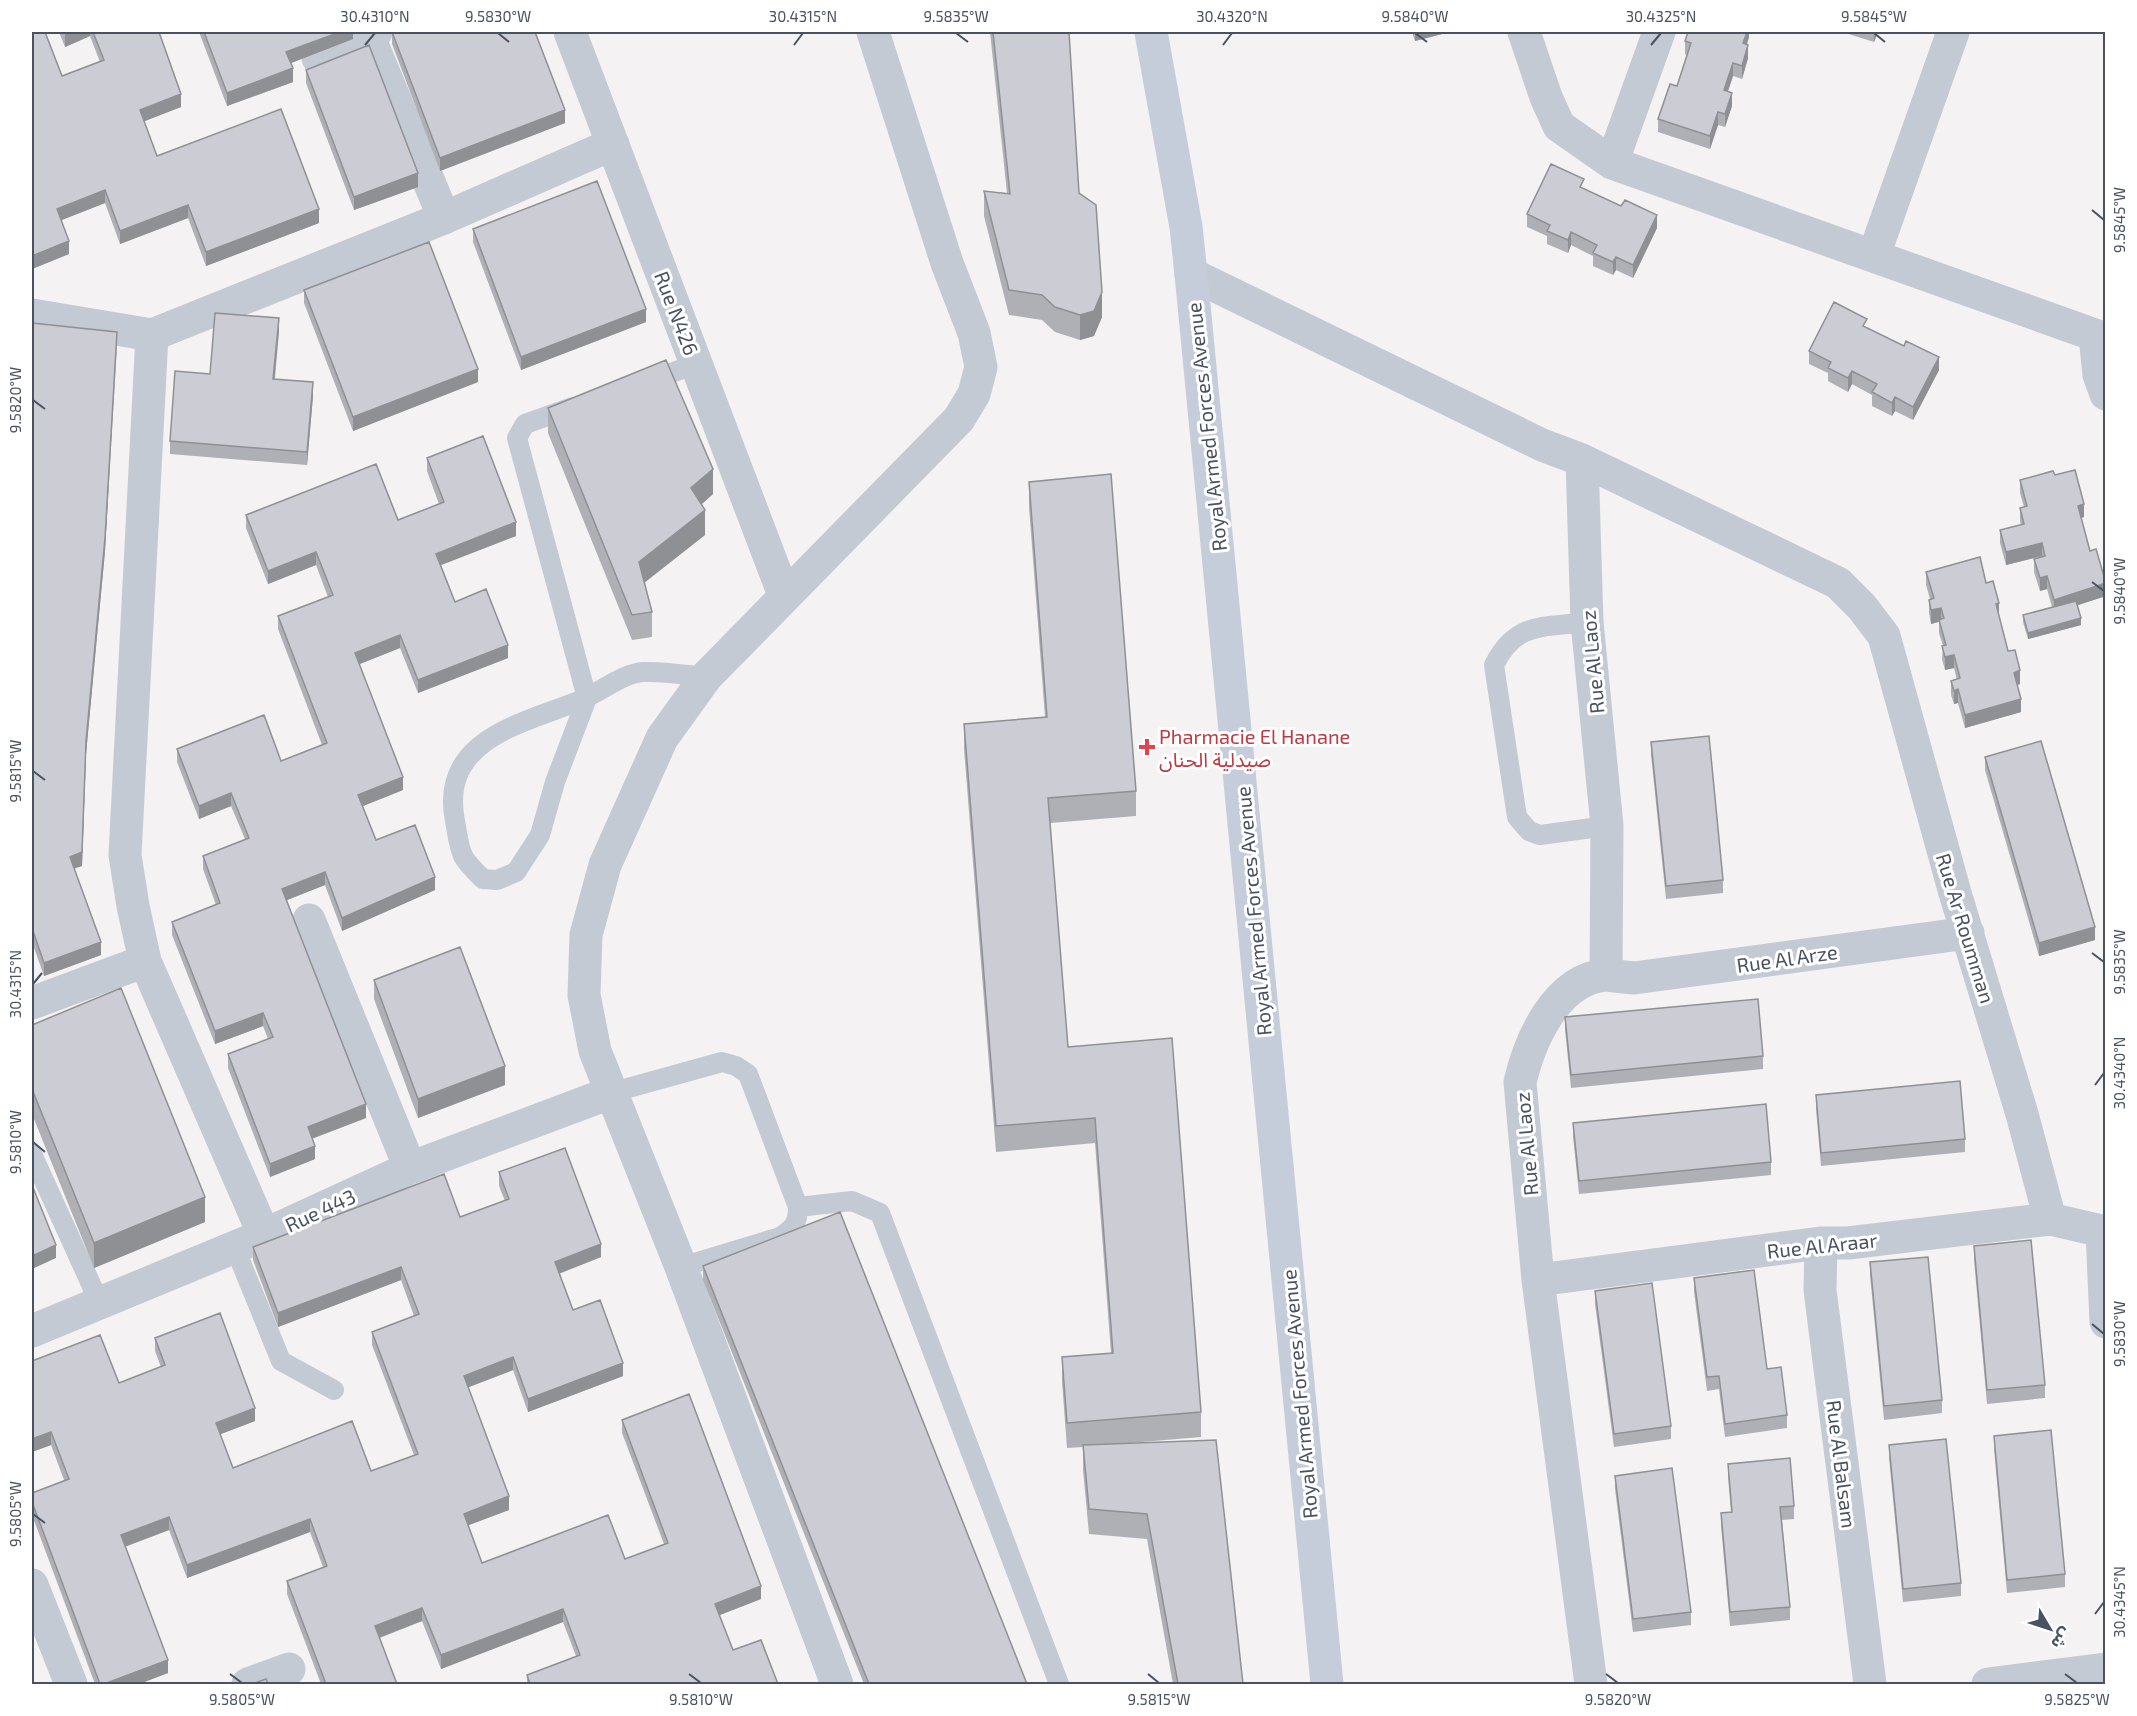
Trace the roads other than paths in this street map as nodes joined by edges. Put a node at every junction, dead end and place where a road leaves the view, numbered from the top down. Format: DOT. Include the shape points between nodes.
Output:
graph roads {
  1 [pos="371,32"];
  2 [pos="570,32"];
  3 [pos="873,32"];
  4 [pos="1151,32"];
  5 [pos="1524,32"];
  6 [pos="1659,32"];
  7 [pos="1953,32"];
  8 [pos="318,58"];
  9 [pos="613,144"];
  10 [pos="1612,163"];
  11 [pos="444,218"];
  12 [pos="1874,255"];
  13 [pos="1191,274"];
  14 [pos="32,315"];
  15 [pos="152,335"];
  16 [pos="2100,338"];
  17 [pos="696,364"];
  18 [pos="632,387"];
  19 [pos="2106,394"];
  20 [pos="590,401"];
  21 [pos="1582,460"];
  22 [pos="784,595"];
  23 [pos="1587,622"];
  24 [pos="706,677"];
  25 [pos="587,698"];
  26 [pos="1607,826"];
  27 [pos="309,920"];
  28 [pos="1968,933"];
  29 [pos="146,961"];
  30 [pos="1606,975"];
  31 [pos="32,1003"];
  32 [pos="610,1093"];
  33 [pos="32,1154"];
  34 [pos="410,1168"];
  35 [pos="798,1207"];
  36 [pos="2050,1219"];
  37 [pos="2104,1231"];
  38 [pos="264,1235"];
  39 [pos="1821,1243"];
  40 [pos="235,1248"];
  41 [pos="681,1267"];
  42 [pos="1538,1280"];
  43 [pos="100,1304"];
  44 [pos="2106,1322"];
  45 [pos="32,1331"];
  46 [pos="334,1390"];
  47 [pos="32,1585"];
  48 [pos="289,1669"];
  49 [pos="2106,1670"];
  50 [pos="70,1684"];
  51 [pos="248,1684"];
  52 [pos="837,1684"];
  53 [pos="1059,1684"];
  54 [pos="1327,1684"];
  55 [pos="1591,1684"];
  56 [pos="1870,1684"];
  57 [pos="1988,1684"];
  1 -- 8 [label="street"];
  1 -- 11 [label="street"];
  2 -- 9 [label="street, Rue N426"];
  3 -- 22 [label="street" via="947,263 974,333 981,367 974,394 959,419"];
  4 -- 13 [label="main road, Royal Armed Forces Avenue"];
  5 -- 10 [label="street" via="1559,126"];
  6 -- 10 [label="street"];
  7 -- 12 [label="street"];
  9 -- 11 [label="street"];
  9 -- 17 [label="street, Rue N426"];
  10 -- 12 [label="street"];
  11 -- 15 [label="street"];
  12 -- 16 [label="street"];
  13 -- 21 [label="street" via="1542,445"];
  13 -- 54 [label="main road, Royal Armed Forces Avenue"];
  14 -- 15 [label="street"];
  15 -- 29 [label="street" via="125,855"];
  16 -- 19 [label="street" via="2099,375"];
  17 -- 18 [label="lane"];
  17 -- 22 [label="street, Rue N426"];
  20 -- 25 [label="lane" via="525,424 517,438"];
  21 -- 23 [label="street, Rue Al Laoz"];
  21 -- 28 [label="street, Rue Ar Roumman" via="1838,583 1862,607 1884,636"];
  22 -- 24 [label="street"];
  23 -- 26 [label="street, Rue Al Laoz"];
  23 -- 26 [label="lane" via="1521,632 1504,645 1494,665 1521,824 1540,835"];
  24 -- 25 [label="lane" via="641,672"];
  24 -- 32 [label="street" via="662,738 635,794 605,865 586,935 584,995 595,1051"];
  25 -- 25 [label="lane" via="487,738 459,766 453,786 462,860 483,879 498,880 516,873 540,836 555,782"];
  26 -- 30 [label="street, Rue Al Laoz"];
  27 -- 34 [label="street"];
  28 -- 30 [label="street, Rue Al Arze" via="1634,978"];
  28 -- 36 [label="street, Rue Ar Roumman"];
  29 -- 31 [label="street"];
  29 -- 38 [label="street"];
  30 -- 42 [label="street, Rue Al Laoz" via="1591,976 1560,999 1545,1018 1522,1072"];
  32 -- 34 [label="street, Rue 443"];
  32 -- 35 [label="lane" via="722,1062 736,1066 748,1074"];
  32 -- 41 [label="street"];
  33 -- 43 [label="lane"];
  34 -- 38 [label="street, Rue 443"];
  35 -- 41 [label="lane" via="798,1221 780,1237"];
  35 -- 53 [label="lane" via="852,1201 880,1214"];
  36 -- 37 [label="street, Rue Al Araar"];
  36 -- 39 [label="street, Rue Al Araar"];
  37 -- 44 [label="street"];
  38 -- 40 [label="street, Rue 443"];
  39 -- 42 [label="street, Rue Al Araar"];
  39 -- 56 [label="street, Rue Al Balsam" via="1820,1290"];
  40 -- 43 [label="street, Rue 443"];
  40 -- 46 [label="lane" via="280,1361"];
  41 -- 52 [label="street"];
  42 -- 55 [label="street, Rue Al Laoz"];
  43 -- 45 [label="street, Rue 443"];
  47 -- 50 [label="street"];
  48 -- 51 [label="street"];
  49 -- 57 [label="street"];
}
